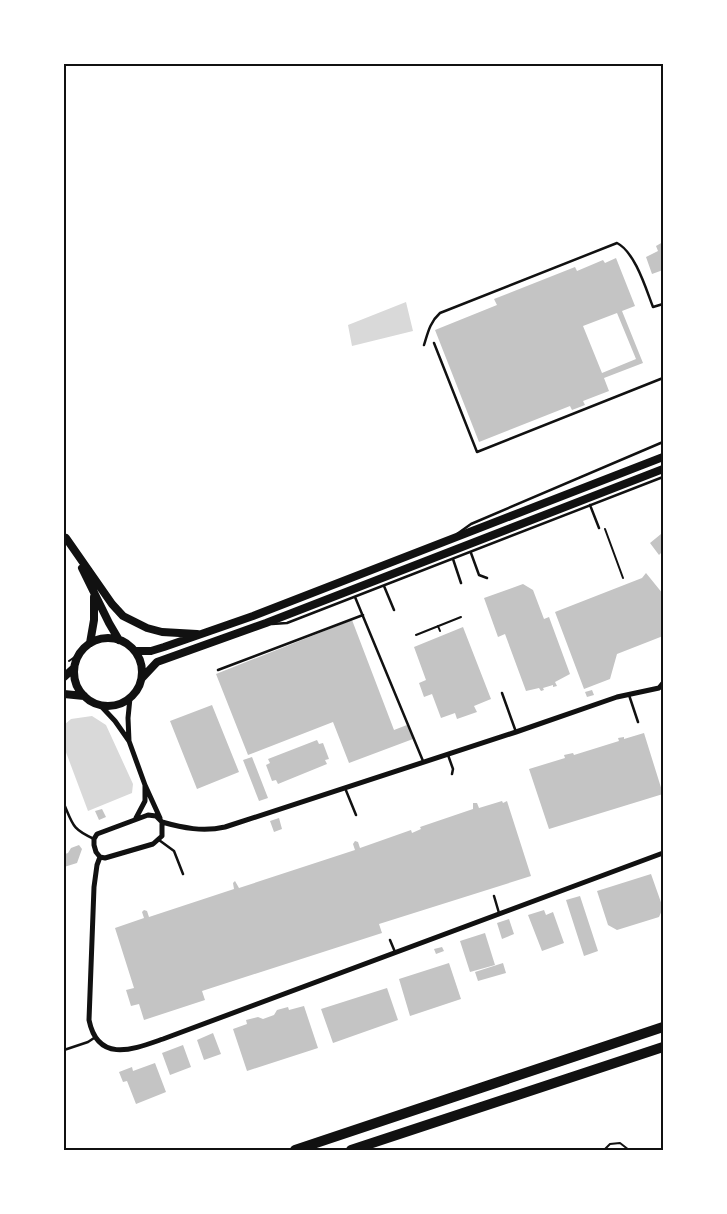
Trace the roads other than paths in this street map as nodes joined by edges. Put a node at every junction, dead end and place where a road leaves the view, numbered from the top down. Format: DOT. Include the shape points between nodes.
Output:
graph roads {
  1 [pos="663,304"];
  2 [pos="434,342"];
  3 [pos="424,345"];
  4 [pos="663,378"];
  5 [pos="663,442"];
  6 [pos="663,457"];
  7 [pos="663,469"];
  8 [pos="663,477"];
  9 [pos="590,506"];
  10 [pos="600,528"];
  11 [pos="65,536"];
  12 [pos="448,540"];
  13 [pos="471,553"];
  14 [pos="453,559"];
  15 [pos="487,578"];
  16 [pos="462,584"];
  17 [pos="384,586"];
  18 [pos="94,593"];
  19 [pos="355,597"];
  20 [pos="394,610"];
  21 [pos="363,615"];
  22 [pos="266,623"];
  23 [pos="202,634"];
  24 [pos="119,640"];
  25 [pos="90,643"];
  26 [pos="135,651"];
  27 [pos="74,668"];
  28 [pos="218,670"];
  29 [pos="64,677"];
  30 [pos="142,678"];
  31 [pos="663,683"];
  32 [pos="64,694"];
  33 [pos="502,694"];
  34 [pos="629,694"];
  35 [pos="84,696"];
  36 [pos="130,698"];
  37 [pos="100,705"];
  38 [pos="638,722"];
  39 [pos="516,732"];
  40 [pos="129,741"];
  41 [pos="447,753"];
  42 [pos="423,761"];
  43 [pos="452,774"];
  44 [pos="145,785"];
  45 [pos="345,788"];
  46 [pos="64,804"];
  47 [pos="356,815"];
  48 [pos="136,818"];
  49 [pos="161,820"];
  50 [pos="94,839"];
  51 [pos="159,840"];
  52 [pos="663,854"];
  53 [pos="100,857"];
  54 [pos="183,874"];
  55 [pos="494,896"];
  56 [pos="499,914"];
  57 [pos="390,940"];
  58 [pos="396,953"];
  59 [pos="663,1027"];
  60 [pos="95,1037"];
  61 [pos="663,1047"];
  62 [pos="64,1050"];
  63 [pos="295,1150"];
  64 [pos="351,1150"];
  1 -- 3 [label="lane" via="653,307 627,250 617,243 440,313 434,318"];
  2 -- 4 [label="lane" via="477,452"];
  5 -- 12 [label="lane" via="471,524"];
  6 -- 12 [label="main road"];
  7 -- 22 [label="main road"];
  8 -- 9 [label="lane"];
  9 -- 10 [label="lane"];
  9 -- 13 [label="lane"];
  11 -- 18 [label="main road"];
  11 -- 23 [label="main road" via="123,616 162,632"];
  12 -- 23 [label="main road"];
  13 -- 14 [label="lane"];
  13 -- 15 [label="lane" via="479,575"];
  14 -- 16 [label="lane"];
  14 -- 17 [label="lane"];
  17 -- 19 [label="lane"];
  17 -- 20 [label="lane"];
  18 -- 24 [label="main road"];
  18 -- 25 [label="main road"];
  19 -- 21 [label="lane"];
  19 -- 22 [label="lane" via="287,623"];
  21 -- 28 [label="lane"];
  21 -- 42 [label="lane"];
  22 -- 30 [label="main road" via="157,662"];
  23 -- 26 [label="main road" via="151,651"];
  24 -- 25 [label="main road" via="104,638"];
  24 -- 26 [label="main road"];
  25 -- 27 [label="main road" via="79,654"];
  26 -- 30 [label="main road" via="142,667"];
  27 -- 29 [label="main road"];
  27 -- 35 [label="main road" via="75,680"];
  30 -- 36 [label="main road"];
  31 -- 34 [label="street" via="659,688"];
  32 -- 35 [label="main road"];
  33 -- 39 [label="lane"];
  34 -- 38 [label="lane"];
  34 -- 39 [label="street"];
  35 -- 37 [label="main road"];
  36 -- 37 [label="main road" via="118,704"];
  36 -- 40 [label="street"];
  37 -- 40 [label="street"];
  39 -- 41 [label="street"];
  40 -- 44 [label="street"];
  41 -- 42 [label="street"];
  41 -- 43 [label="lane"];
  42 -- 45 [label="street"];
  44 -- 48 [label="street" via="145,801"];
  44 -- 49 [label="street"];
  45 -- 47 [label="lane"];
  45 -- 49 [label="street" via="214,830 189,828"];
  46 -- 50 [label="lane" via="73,826"];
  48 -- 49 [label="street" via="152,815"];
  48 -- 50 [label="street" via="100,831"];
  49 -- 51 [label="street" via="163,832"];
  50 -- 53 [label="street"];
  51 -- 53 [label="street" via="110,858"];
  51 -- 54 [label="lane" via="174,851"];
  52 -- 56 [label="street"];
  53 -- 60 [label="street" via="94,887 89,1020"];
  55 -- 56 [label="lane"];
  56 -- 58 [label="street"];
  57 -- 58 [label="lane"];
  58 -- 60 [label="street" via="130,1050 106,1046"];
  59 -- 63 [label="highway"];
  60 -- 62 [label="lane"];
  61 -- 64 [label="highway"];
}
